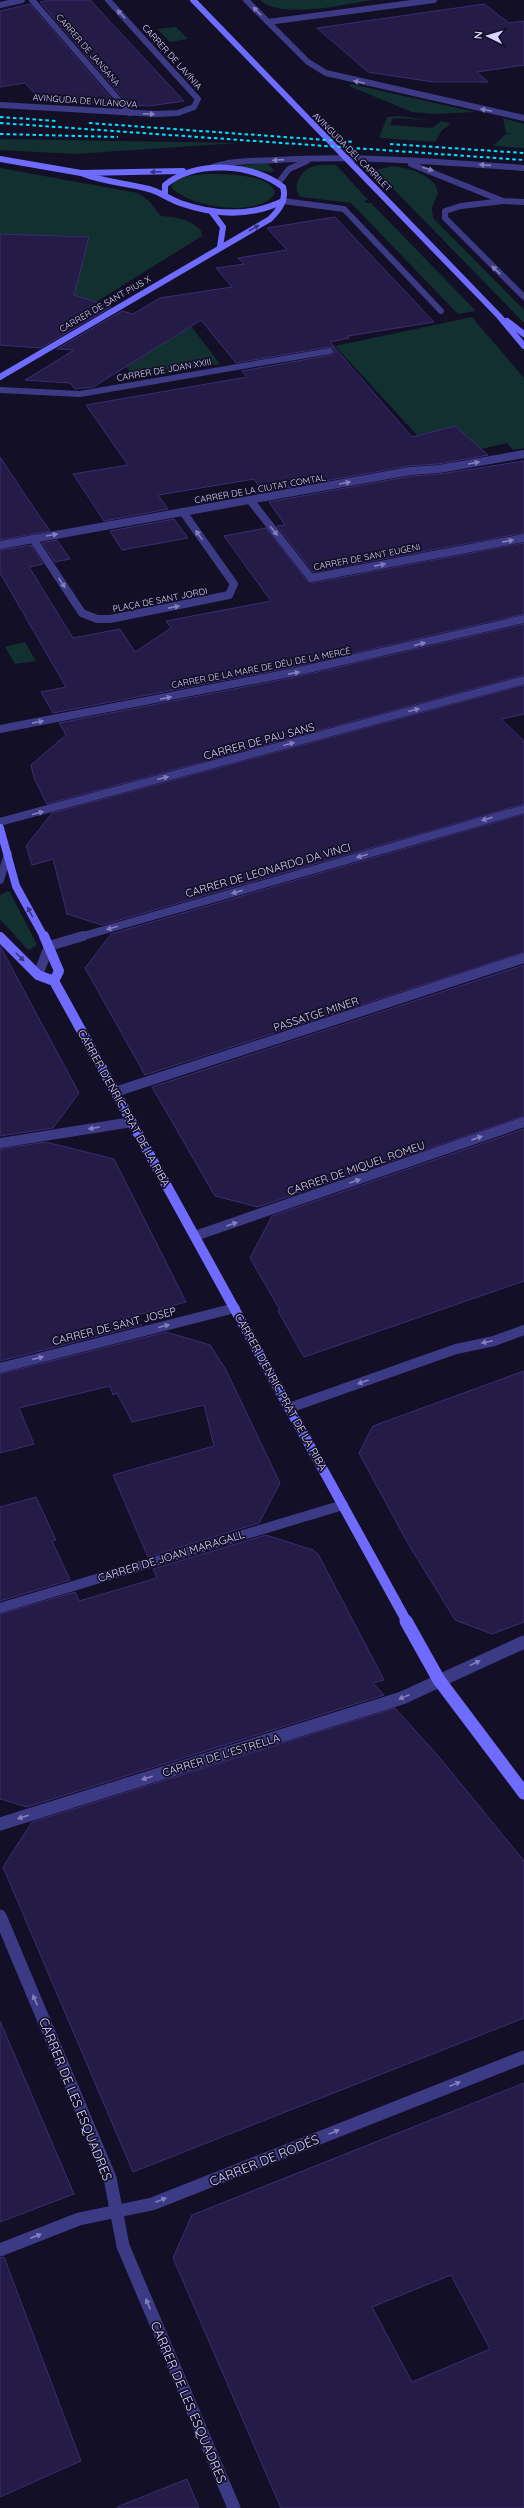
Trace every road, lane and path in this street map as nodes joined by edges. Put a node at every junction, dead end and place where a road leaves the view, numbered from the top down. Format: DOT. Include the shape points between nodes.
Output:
graph roads {
  1 [pos="22,0"];
  2 [pos="108,0"];
  3 [pos="193,0"];
  4 [pos="246,0"];
  5 [pos="434,0"];
  6 [pos="34,2"];
  7 [pos="0,5"];
  8 [pos="268,22"];
  9 [pos="0,104"];
  10 [pos="130,113"];
  11 [pos="168,114"];
  12 [pos="524,118"];
  13 [pos="0,159"];
  14 [pos="317,159"];
  15 [pos="390,159"];
  16 [pos="524,168"];
  17 [pos="194,170"];
  18 [pos="205,170"];
  19 [pos="81,173"];
  20 [pos="279,182"];
  21 [pos="165,194"];
  22 [pos="282,201"];
  23 [pos="503,201"];
  24 [pos="524,202"];
  25 [pos="211,211"];
  26 [pos="220,247"];
  27 [pos="524,297"];
  28 [pos="441,311"];
  29 [pos="499,316"];
  30 [pos="524,334"];
  31 [pos="524,346"];
  32 [pos="330,351"];
  33 [pos="0,377"];
  34 [pos="0,390"];
  35 [pos="524,454"];
  36 [pos="250,500"];
  37 [pos="183,512"];
  38 [pos="524,538"];
  39 [pos="33,539"];
  40 [pos="0,545"];
  41 [pos="524,619"];
  42 [pos="524,680"];
  43 [pos="0,729"];
  44 [pos="524,809"];
  45 [pos="0,822"];
  46 [pos="0,828"];
  47 [pos="8,854"];
  48 [pos="0,880"];
  49 [pos="1,938"];
  50 [pos="49,946"];
  51 [pos="524,958"];
  52 [pos="38,975"];
  53 [pos="54,980"];
  54 [pos="116,1092"];
  55 [pos="132,1122"];
  56 [pos="524,1122"];
  57 [pos="0,1143"];
  58 [pos="195,1236"];
  59 [pos="235,1308"];
  60 [pos="524,1330"];
  61 [pos="0,1368"];
  62 [pos="289,1408"];
  63 [pos="343,1505"];
  64 [pos="0,1608"];
  65 [pos="524,1642"];
  66 [pos="439,1680"];
  67 [pos="524,1792"];
  68 [pos="0,1824"];
  69 [pos="0,1916"];
  70 [pos="524,2057"];
  71 [pos="116,2211"];
  72 [pos="0,2250"];
  73 [pos="234,2508"];
  1 -- 7 [label="street"];
  11 -- 2 [label="street, CARRER DE LAVÍNIA, one-way" via="186,111 194,107 198,99"];
  3 -- 29 [label="street, AVINGUDA DEL CARRILET"];
  8 -- 4 [label="street, one-way"];
  5 -- 8 [label="street"];
  6 -- 10 [label="street, CARRER DE JANSANA"];
  12 -- 8 [label="street, one-way" via="326,73 308,62"];
  9 -- 10 [label="street, AVINGUDA DE VILANOVA"];
  10 -- 11 [label="street, AVINGUDA DE VILANOVA, one-way"];
  13 -- 19 [label="street"];
  14 -- 15 [label="street"];
  14 -- 18 [label="street, one-way" via="225,164"];
  14 -- 20 [label="street" via="294,166"];
  16 -- 15 [label="street, one-way"];
  15 -- 23 [label="street, one-way" via="438,173"];
  17 -- 18 [label="street"];
  17 -- 19 [label="street, one-way"];
  17 -- 21 [label="street" via="168,180 164,189"];
  18 -- 20 [label="street" via="253,172 269,176"];
  19 -- 21 [label="street"];
  20 -- 22 [label="street" via="285,191"];
  21 -- 25 [label="street" via="177,201"];
  22 -- 25 [label="street" via="251,212"];
  26 -- 22 [label="street, CARRER DE SANT PIUS X, one-way" via="270,219 278,212"];
  22 -- 28 [label="street" via="344,209"];
  23 -- 24 [label="street"];
  27 -- 23 [label="street, one-way" via="444,218 445,211 452,208 486,201"];
  25 -- 26 [label="street" via="220,218 224,226 225,232"];
  26 -- 33 [label="street, CARRER DE SANT PIUS X"];
  29 -- 30 [label="street, AVINGUDA DEL CARRILET"];
  29 -- 31 [label="street, AVINGUDA DEL CARRILET"];
  32 -- 34 [label="street, CARRER DE JOAN XXIII" via="80,394"];
  36 -- 35 [label="street, CARRER DE LA CIUTAT COMTAL, one-way"];
  36 -- 37 [label="street, CARRER DE LA CIUTAT COMTAL"];
  36 -- 38 [label="street, CARRER DE SANT EUGENI, one-way" via="311,578"];
  39 -- 37 [label="street, CARRER DE LA CIUTAT COMTAL, one-way"];
  39 -- 37 [label="street, PLAÇA DE SANT JORDI, one-way" via="82,613 92,618 110,619 229,595 234,584"];
  39 -- 40 [label="street, CARRER DE LA CIUTAT COMTAL"];
  43 -- 41 [label="street, CARRER DE LA MARE DE DÉU DE LA MERCÈ, one-way" via="296,672"];
  45 -- 42 [label="street, CARRER DE PAU SANS, one-way"];
  44 -- 50 [label="street, CARRER DE LEONARDO DA VINCI, one-way"];
  46 -- 47 [label="street"];
  47 -- 48 [label="street"];
  50 -- 47 [label="street, one-way" via="16,886"];
  49 -- 52 [label="street, one-way"];
  50 -- 52 [label="street"];
  50 -- 53 [label="street" via="59,970"];
  51 -- 54 [label="street, PASSATGE MINER"];
  52 -- 53 [label="street"];
  53 -- 54 [label="street, CARRER D'ENRIC PRAT DE LA RIBA"];
  54 -- 55 [label="street, CARRER D'ENRIC PRAT DE LA RIBA"];
  55 -- 57 [label="street, one-way"];
  55 -- 58 [label="street, CARRER D'ENRIC PRAT DE LA RIBA"];
  58 -- 56 [label="street, CARRER DE MIQUEL ROMEU, one-way"];
  58 -- 59 [label="street, CARRER D'ENRIC PRAT DE LA RIBA"];
  61 -- 59 [label="street, CARRER DE SANT JOSEP, one-way"];
  59 -- 62 [label="street, CARRER D'ENRIC PRAT DE LA RIBA"];
  60 -- 62 [label="street, one-way" via="494,1341 456,1349"];
  62 -- 63 [label="street, CARRER D'ENRIC PRAT DE LA RIBA"];
  63 -- 64 [label="street, CARRER DE JOAN MARAGALL"];
  63 -- 66 [label="street, CARRER D'ENRIC PRAT DE LA RIBA"];
  66 -- 65 [label="street, CARRER DE L'ESTRELLA, one-way"];
  66 -- 67 [label="street, CARRER D'ENRIC PRAT DE LA RIBA"];
  66 -- 68 [label="street, CARRER DE L'ESTRELLA, one-way" via="402,1698"];
  71 -- 69 [label="street, CARRER DE LES ESQUADRES, one-way" via="110,2178"];
  71 -- 70 [label="street, CARRER DE RODÉS, one-way" via="152,2204"];
  72 -- 71 [label="street, CARRER DE RODÉS, one-way" via="79,2219"];
  73 -- 71 [label="street, CARRER DE LES ESQUADRES, one-way" via="124,2246"];
}
